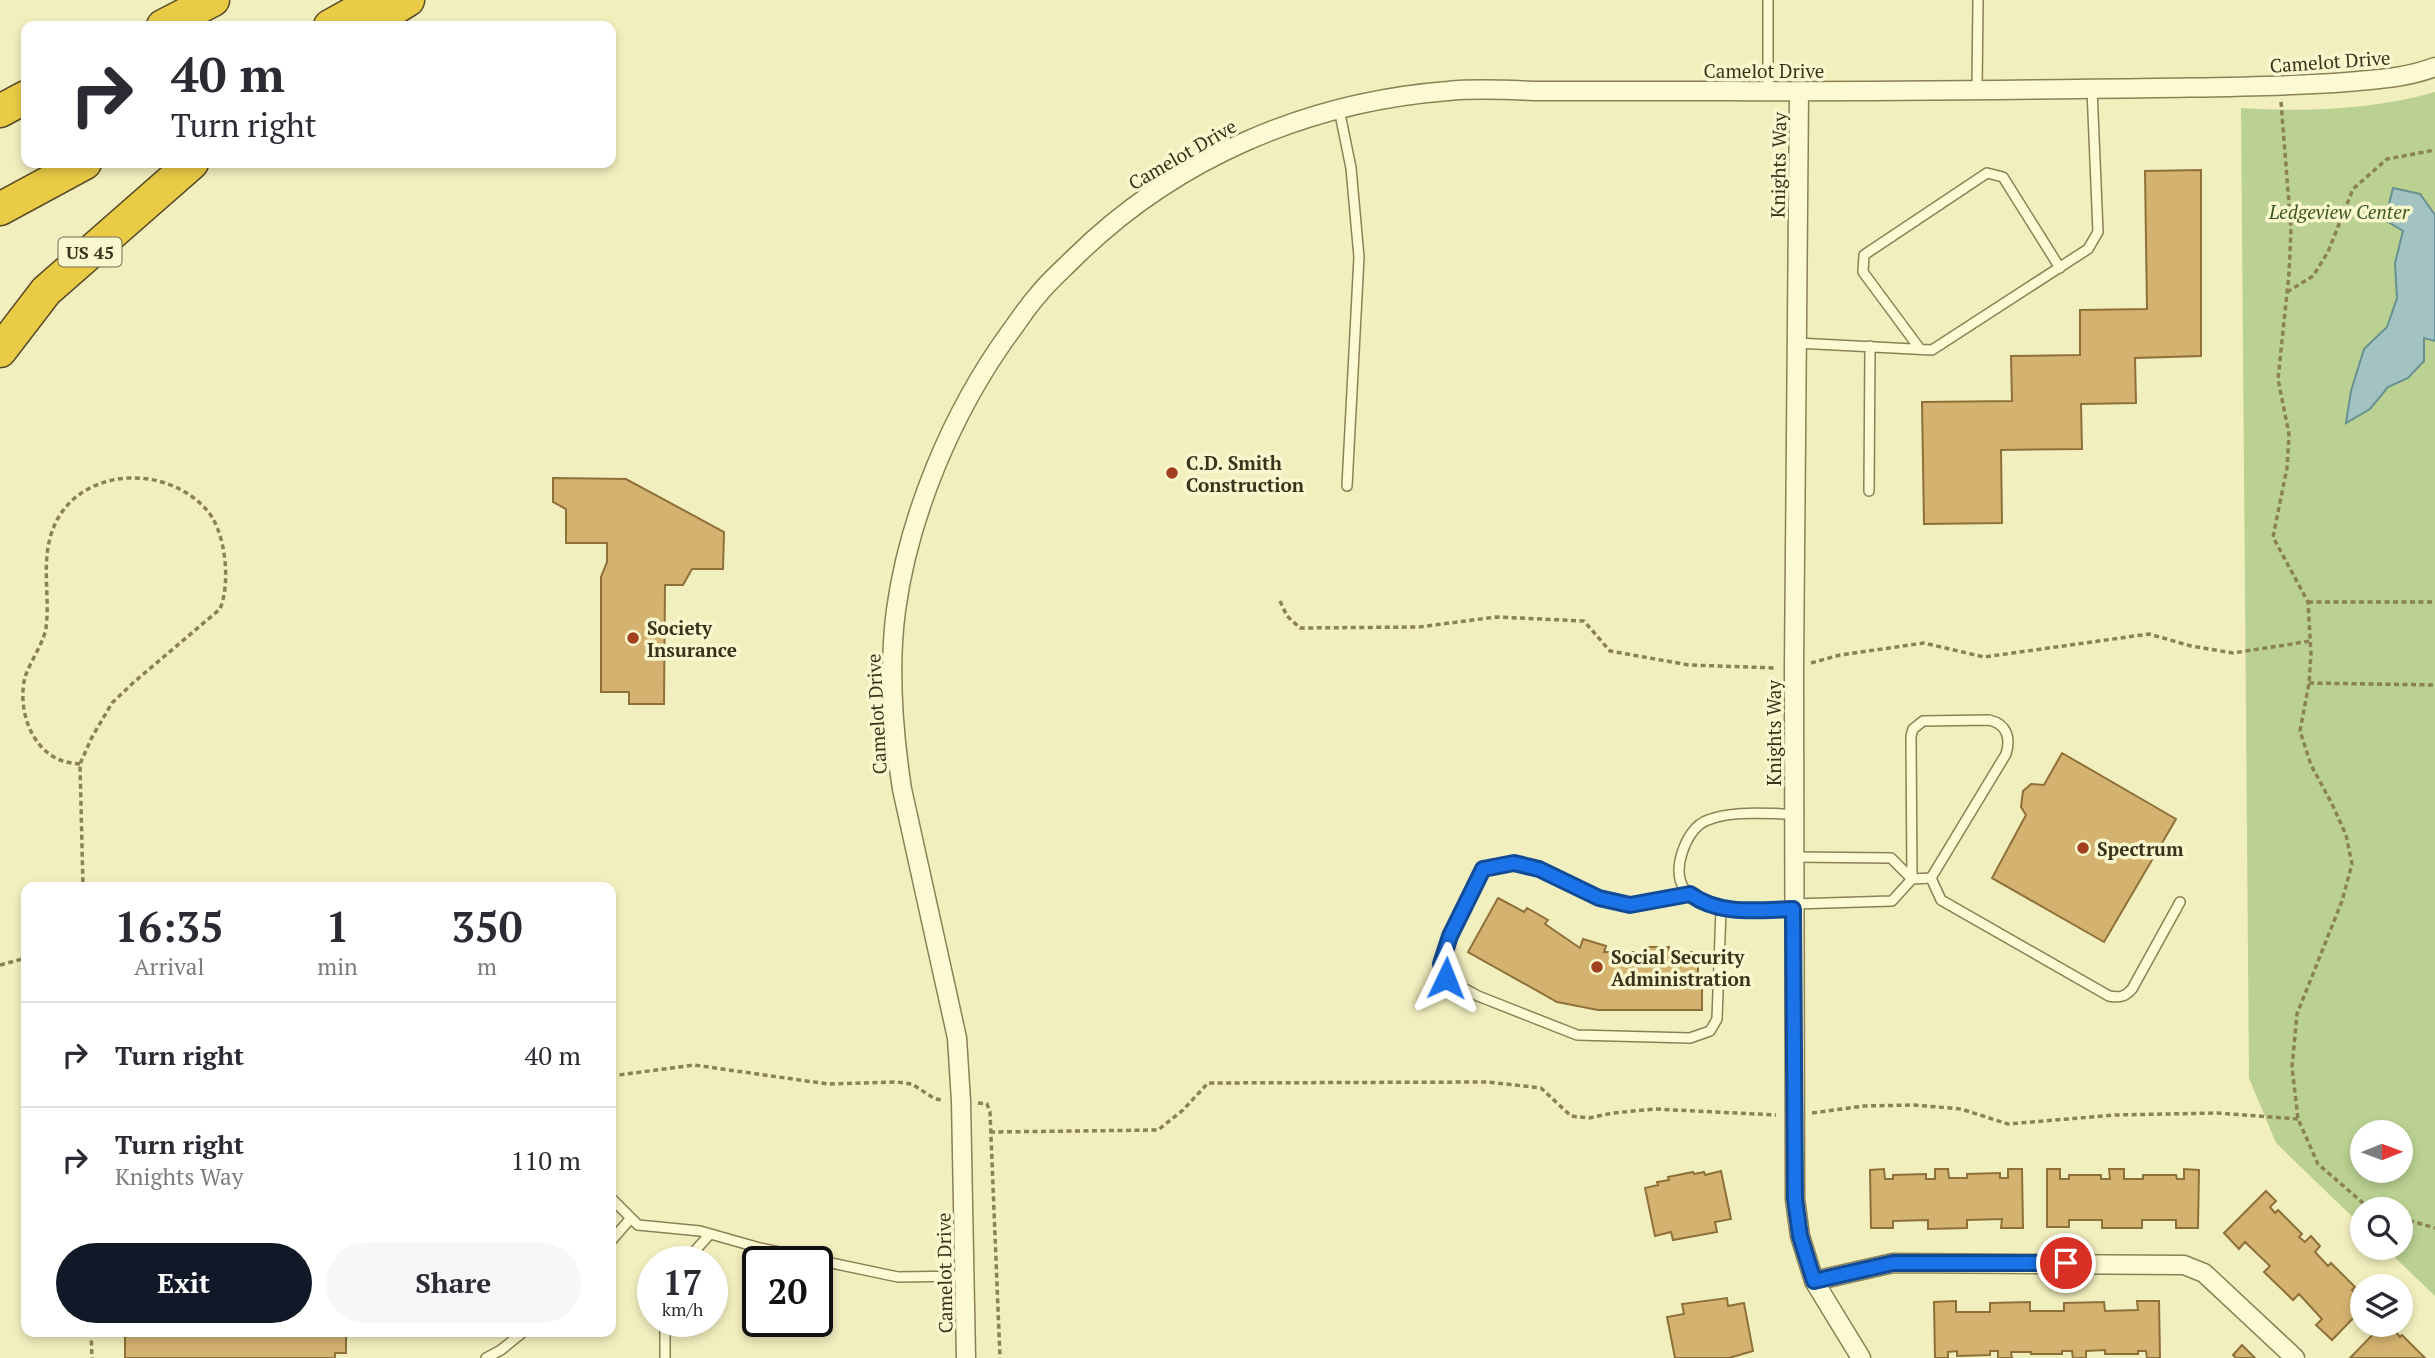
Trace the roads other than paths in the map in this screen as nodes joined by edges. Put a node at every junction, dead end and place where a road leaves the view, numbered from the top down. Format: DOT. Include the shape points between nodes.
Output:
graph roads {
  1 [pos="213,0"];
  2 [pos="377,0"];
  3 [pos="408,0"];
  4 [pos="1768,0"];
  5 [pos="1978,0"];
  6 [pos="173,21"];
  7 [pos="339,21"];
  8 [pos="374,21"];
  9 [pos="2435,67"];
  10 [pos="2092,89"];
  11 [pos="1977,90"];
  12 [pos="1768,92"];
  13 [pos="1799,92"];
  14 [pos="21,100"];
  15 [pos="1339,109"];
  16 [pos="0,111"];
  17 [pos="76,168"];
  18 [pos="186,168"];
  19 [pos="0,209"];
  20 [pos="2060,268"];
  21 [pos="1797,343"];
  22 [pos="1870,346"];
  23 [pos="1920,349"];
  24 [pos="0,351"];
  25 [pos="1347,486"];
  26 [pos="1869,491"];
  27 [pos="1794,814"];
  28 [pos="1794,857"];
  29 [pos="1931,878"];
  30 [pos="1912,879"];
  31 [pos="1690,894"];
  32 [pos="2180,902"];
  33 [pos="1793,907"];
  34 [pos="1721,909"];
  35 [pos="616,1203"];
  36 [pos="631,1218"];
  37 [pos="710,1234"];
  38 [pos="616,1235"];
  39 [pos="699,1246"];
  40 [pos="965,1276"];
  41 [pos="1814,1281"];
  42 [pos="517,1337"];
  43 [pos="665,1337"];
  44 [pos="486,1358"];
  45 [pos="665,1358"];
  46 [pos="966,1358"];
  47 [pos="1861,1358"];
  48 [pos="2295,1358"];
  1 -- 6 [label="highway"];
  2 -- 7 [label="highway"];
  3 -- 8 [label="highway"];
  4 -- 12 [label="lane"];
  5 -- 11 [label="lane"];
  9 -- 10 [label="street, Camelot Drive" via="2411,76 2280,88"];
  10 -- 11 [label="street, Camelot Drive"];
  10 -- 20 [label="lane" via="2098,232 2088,249"];
  11 -- 13 [label="street, Camelot Drive"];
  12 -- 13 [label="street, Camelot Drive"];
  12 -- 15 [label="street, Camelot Drive" via="1450,90"];
  13 -- 21 [label="street, Knights Way"];
  14 -- 16 [label="highway"];
  15 -- 25 [label="lane" via="1351,168 1359,257"];
  15 -- 40 [label="street, Camelot Drive" via="1229,147 1169,181 1086,246 1040,292 990,361 950,434 931,482 903,573 892,678 902,789 957,1038"];
  17 -- 19 [label="highway"];
  18 -- 24 [label="highway, US 45" via="46,291"];
  20 -- 23 [label="lane" via="1933,350"];
  20 -- 23 [label="lane" via="2003,177 1987,173 1864,255 1863,272"];
  21 -- 22 [label="lane"];
  21 -- 27 [label="street, Knights Way"];
  22 -- 23 [label="lane"];
  22 -- 26 [label="lane"];
  27 -- 28 [label="street, Knights Way"];
  27 -- 31 [label="lane" via="1720,816 1700,824 1681,854 1681,882"];
  28 -- 30 [label="lane" via="1891,858"];
  28 -- 33 [label="street, Knights Way"];
  29 -- 30 [label="lane"];
  29 -- 30 [label="lane" via="2006,754 2007,734 1998,722 1923,721 1913,729"];
  29 -- 32 [label="lane" via="1941,900 2117,998 2132,989"];
  30 -- 33 [label="lane" via="1892,901"];
  31 -- 34 [label="lane"];
  31 -- 34 [label="lane" via="1630,905 1599,898 1539,869 1514,863 1483,869 1441,964 1446,978 1478,996 1577,1035 1690,1038 1710,1031 1717,1018"];
  33 -- 34 [label="lane"];
  33 -- 41 [label="street, Knights Way" via="1795,1199"];
  35 -- 36 [label="lane"];
  36 -- 37 [label="lane" via="638,1225"];
  36 -- 38 [label="lane"];
  37 -- 39 [label="lane"];
  37 -- 40 [label="lane" via="898,1277"];
  40 -- 46 [label="street, Camelot Drive"];
  41 -- 47 [label="street, Knights Way"];
  41 -- 48 [label="street" via="1893,1263 2184,1265 2204,1273"];
  42 -- 44 [label="lane"];
  43 -- 45 [label="lane"];
}
